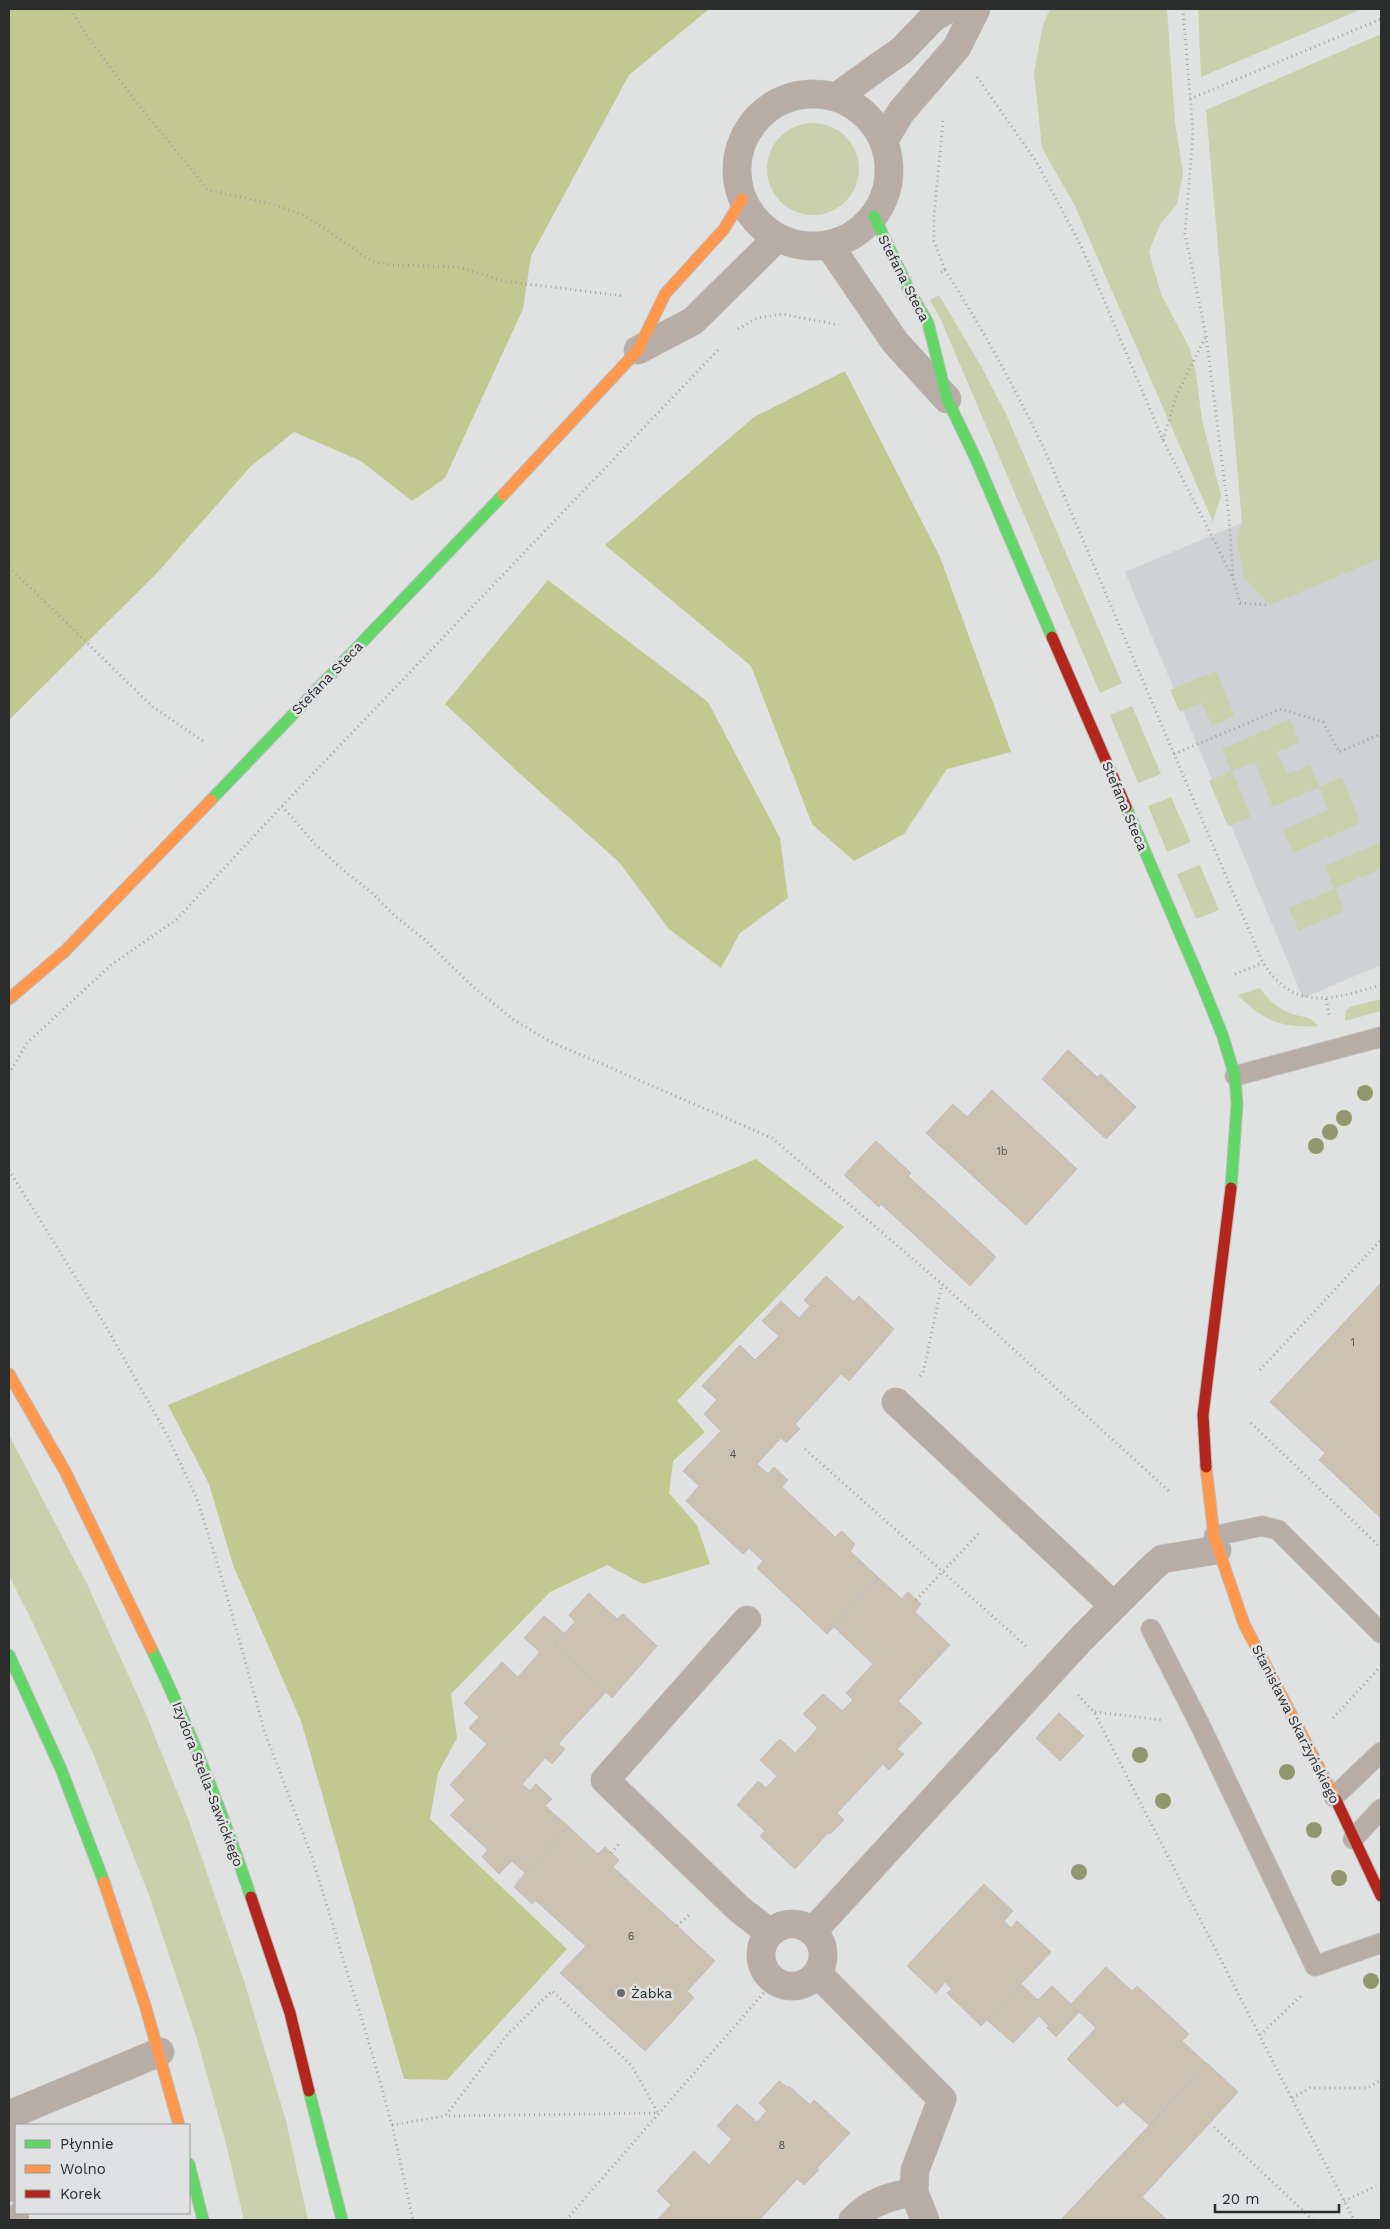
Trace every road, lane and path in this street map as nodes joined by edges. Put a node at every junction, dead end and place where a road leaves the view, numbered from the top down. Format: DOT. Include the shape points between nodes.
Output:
graph roads {
  1 [pos="71,9"];
  2 [pos="948,9"];
  3 [pos="976,9"];
  4 [pos="1183,9"];
  5 [pos="1381,18"];
  6 [pos="974,72"];
  7 [pos="836,97"];
  8 [pos="1190,99"];
  9 [pos="946,112"];
  10 [pos="884,140"];
  11 [pos="742,199"];
  12 [pos="874,216"];
  13 [pos="777,238"];
  14 [pos="829,245"];
  15 [pos="945,270"];
  16 [pos="937,275"];
  17 [pos="631,296"];
  18 [pos="847,326"];
  19 [pos="737,330"];
  20 [pos="1206,335"];
  21 [pos="723,344"];
  22 [pos="638,350"];
  23 [pos="947,399"];
  24 [pos="1163,440"];
  25 [pos="9,567"];
  26 [pos="1233,578"];
  27 [pos="1270,605"];
  28 [pos="1381,734"];
  29 [pos="203,741"];
  30 [pos="1174,754"];
  31 [pos="282,806"];
  32 [pos="1263,962"];
  33 [pos="1227,977"];
  34 [pos="1381,985"];
  35 [pos="9,999"];
  36 [pos="1326,999"];
  37 [pos="1331,1025"];
  38 [pos="1381,1037"];
  39 [pos="9,1074"];
  40 [pos="1235,1076"];
  41 [pos="9,1170"];
  42 [pos="1381,1240"];
  43 [pos="942,1284"];
  44 [pos="1260,1370"];
  45 [pos="923,1373"];
  46 [pos="9,1374"];
  47 [pos="896,1402"];
  48 [pos="1250,1423"];
  49 [pos="805,1449"];
  50 [pos="1170,1492"];
  51 [pos="1006,1504"];
  52 [pos="1216,1543"];
  53 [pos="1381,1548"];
  54 [pos="944,1570"];
  55 [pos="916,1600"];
  56 [pos="1113,1605"];
  57 [pos="747,1620"];
  58 [pos="1151,1629"];
  59 [pos="1381,1633"];
  60 [pos="9,1655"];
  61 [pos="1381,1666"];
  62 [pos="1053,1670"];
  63 [pos="1094,1712"];
  64 [pos="1332,1719"];
  65 [pos="1200,1725"];
  66 [pos="1381,1752"];
  67 [pos="1334,1797"];
  68 [pos="1381,1809"];
  69 [pos="1353,1839"];
  70 [pos="1381,1896"];
  71 [pos="813,1931"];
  72 [pos="770,1933"];
  73 [pos="1381,1944"];
  74 [pos="817,1973"];
  75 [pos="775,1980"];
  76 [pos="1286,2010"];
  77 [pos="1260,2035"];
  78 [pos="160,2052"];
  79 [pos="1381,2080"];
  80 [pos="1292,2098"];
  81 [pos="658,2113"];
  82 [pos="9,2115"];
  83 [pos="445,2116"];
  84 [pos="9,2120"];
  85 [pos="179,2124"];
  86 [pos="392,2125"];
  87 [pos="1214,2127"];
  88 [pos="190,2168"];
  89 [pos="15,2183"];
  90 [pos="1376,2186"];
  91 [pos="914,2192"];
  92 [pos="1344,2201"];
  93 [pos="203,2220"];
  94 [pos="342,2220"];
  95 [pos="413,2220"];
  96 [pos="566,2220"];
  97 [pos="853,2220"];
  98 [pos="925,2220"];
  99 [pos="1314,2220"];
  100 [pos="1354,2220"];
  1 -- 17 [label="path" via="137,103 208,190 272,204 306,216 372,261 393,265 459,267 503,281"];
  2 -- 7 [label="street" via="933,18 902,50"];
  3 -- 10 [label="street" via="957,48 901,112"];
  4 -- 8 [label="path"];
  5 -- 8 [label="path"];
  6 -- 24 [label="path" via="1036,161 1082,248"];
  7 -- 10 [label="street" via="856,106 872,121"];
  7 -- 11 [label="street" via="812,93 787,97 765,109 748,128 738,150 736,175"];
  8 -- 20 [label="path" via="1192,133 1185,234"];
  9 -- 15 [label="path" via="940,134 934,232 934,241"];
  10 -- 12 [label="street" via="890,167 886,193"];
  11 -- 13 [label="street" via="750,215"];
  11 -- 22 [label="street, Stefana Steca" via="724,228 665,294"];
  12 -- 14 [label="street" via="861,230"];
  12 -- 23 [label="street, Stefana Steca" via="928,323"];
  13 -- 14 [label="street" via="802,246"];
  13 -- 22 [label="street, Stefana Steca" via="693,321"];
  14 -- 23 [label="street, Stefana Steca" via="895,342"];
  15 -- 16 [label="path"];
  15 -- 30 [label="path" via="1013,385 1042,445"];
  18 -- 19 [label="path" via="782,314 757,318"];
  20 -- 24 [label="path" via="1177,394"];
  20 -- 26 [label="path" via="1229,517"];
  21 -- 31 [label="path"];
  22 -- 35 [label="street, Stefana Steca" via="545,452 100,916"];
  23 -- 40 [label="street, Stefana Steca" via="976,459 1203,987"];
  24 -- 26 [label="path"];
  25 -- 29 [label="path" via="153,707"];
  26 -- 27 [label="path" via="1240,603"];
  28 -- 30 [label="path" via="1339,752 1323,722 1281,709"];
  30 -- 32 [label="path"];
  31 -- 39 [label="path" via="176,920 111,965 27,1043"];
  31 -- 43 [label="path" via="342,870 514,1020 549,1041 772,1138"];
  32 -- 33 [label="path"];
  32 -- 36 [label="path" via="1277,982 1289,990"];
  34 -- 36 [label="path"];
  36 -- 37 [label="path"];
  38 -- 40 [label="lane"];
  40 -- 52 [label="street, Stefana Steca" via="1237,1105 1233,1174 1203,1415 1205,1461"];
  41 -- 86 [label="path" via="109,1332 167,1435 197,1499 265,1734 312,1858"];
  42 -- 44 [label="path"];
  43 -- 45 [label="path"];
  43 -- 50 [label="path"];
  46 -- 94 [label="street, Izydora Stella-Sawickiego" via="66,1473 180,1710 234,1846 290,2013"];
  47 -- 51 [label="street"];
  48 -- 53 [label="path"];
  49 -- 54 [label="path"];
  51 -- 54 [label="path"];
  51 -- 56 [label="street"];
  52 -- 56 [label="street" via="1162,1560"];
  52 -- 59 [label="lane" via="1262,1526 1278,1530"];
  52 -- 67 [label="street, Stanisława Skarżyńskiego" via="1244,1624"];
  54 -- 55 [label="path"];
  54 -- 62 [label="path"];
  56 -- 62 [label="street"];
  57 -- 72 [label="street" via="605,1780 738,1908"];
  58 -- 65 [label="lane"];
  60 -- 78 [label="street" via="61,1770 100,1870"];
  61 -- 64 [label="path"];
  62 -- 63 [label="path"];
  62 -- 71 [label="street"];
  63 -- 65 [label="path"];
  63 -- 77 [label="path"];
  65 -- 73 [label="lane" via="1315,1966"];
  66 -- 67 [label="lane"];
  67 -- 69 [label="street, Stanisława Skarżyńskiego"];
  68 -- 69 [label="lane"];
  69 -- 70 [label="street, Stanisława Skarżyńskiego"];
  71 -- 72 [label="street" via="791,1924"];
  71 -- 74 [label="street" via="823,1952"];
  72 -- 75 [label="street" via="763,1947 762,1962"];
  74 -- 75 [label="street" via="797,1985"];
  74 -- 91 [label="street" via="942,2099 915,2170"];
  75 -- 81 [label="path"];
  76 -- 77 [label="path"];
  77 -- 80 [label="path"];
  78 -- 82 [label="street"];
  78 -- 85 [label="street"];
  79 -- 80 [label="path" via="1368,2088 1310,2088"];
  80 -- 92 [label="path"];
  81 -- 83 [label="path"];
  81 -- 83 [label="path" via="632,2066 552,1991 508,2034"];
  81 -- 96 [label="path"];
  83 -- 86 [label="path"];
  84 -- 89 [label="lane"];
  86 -- 95 [label="path"];
  87 -- 99 [label="path"];
  88 -- 93 [label="street"];
  90 -- 92 [label="path"];
  91 -- 97 [label="street" via="884,2198"];
  91 -- 98 [label="street"];
  92 -- 100 [label="path"];
}
